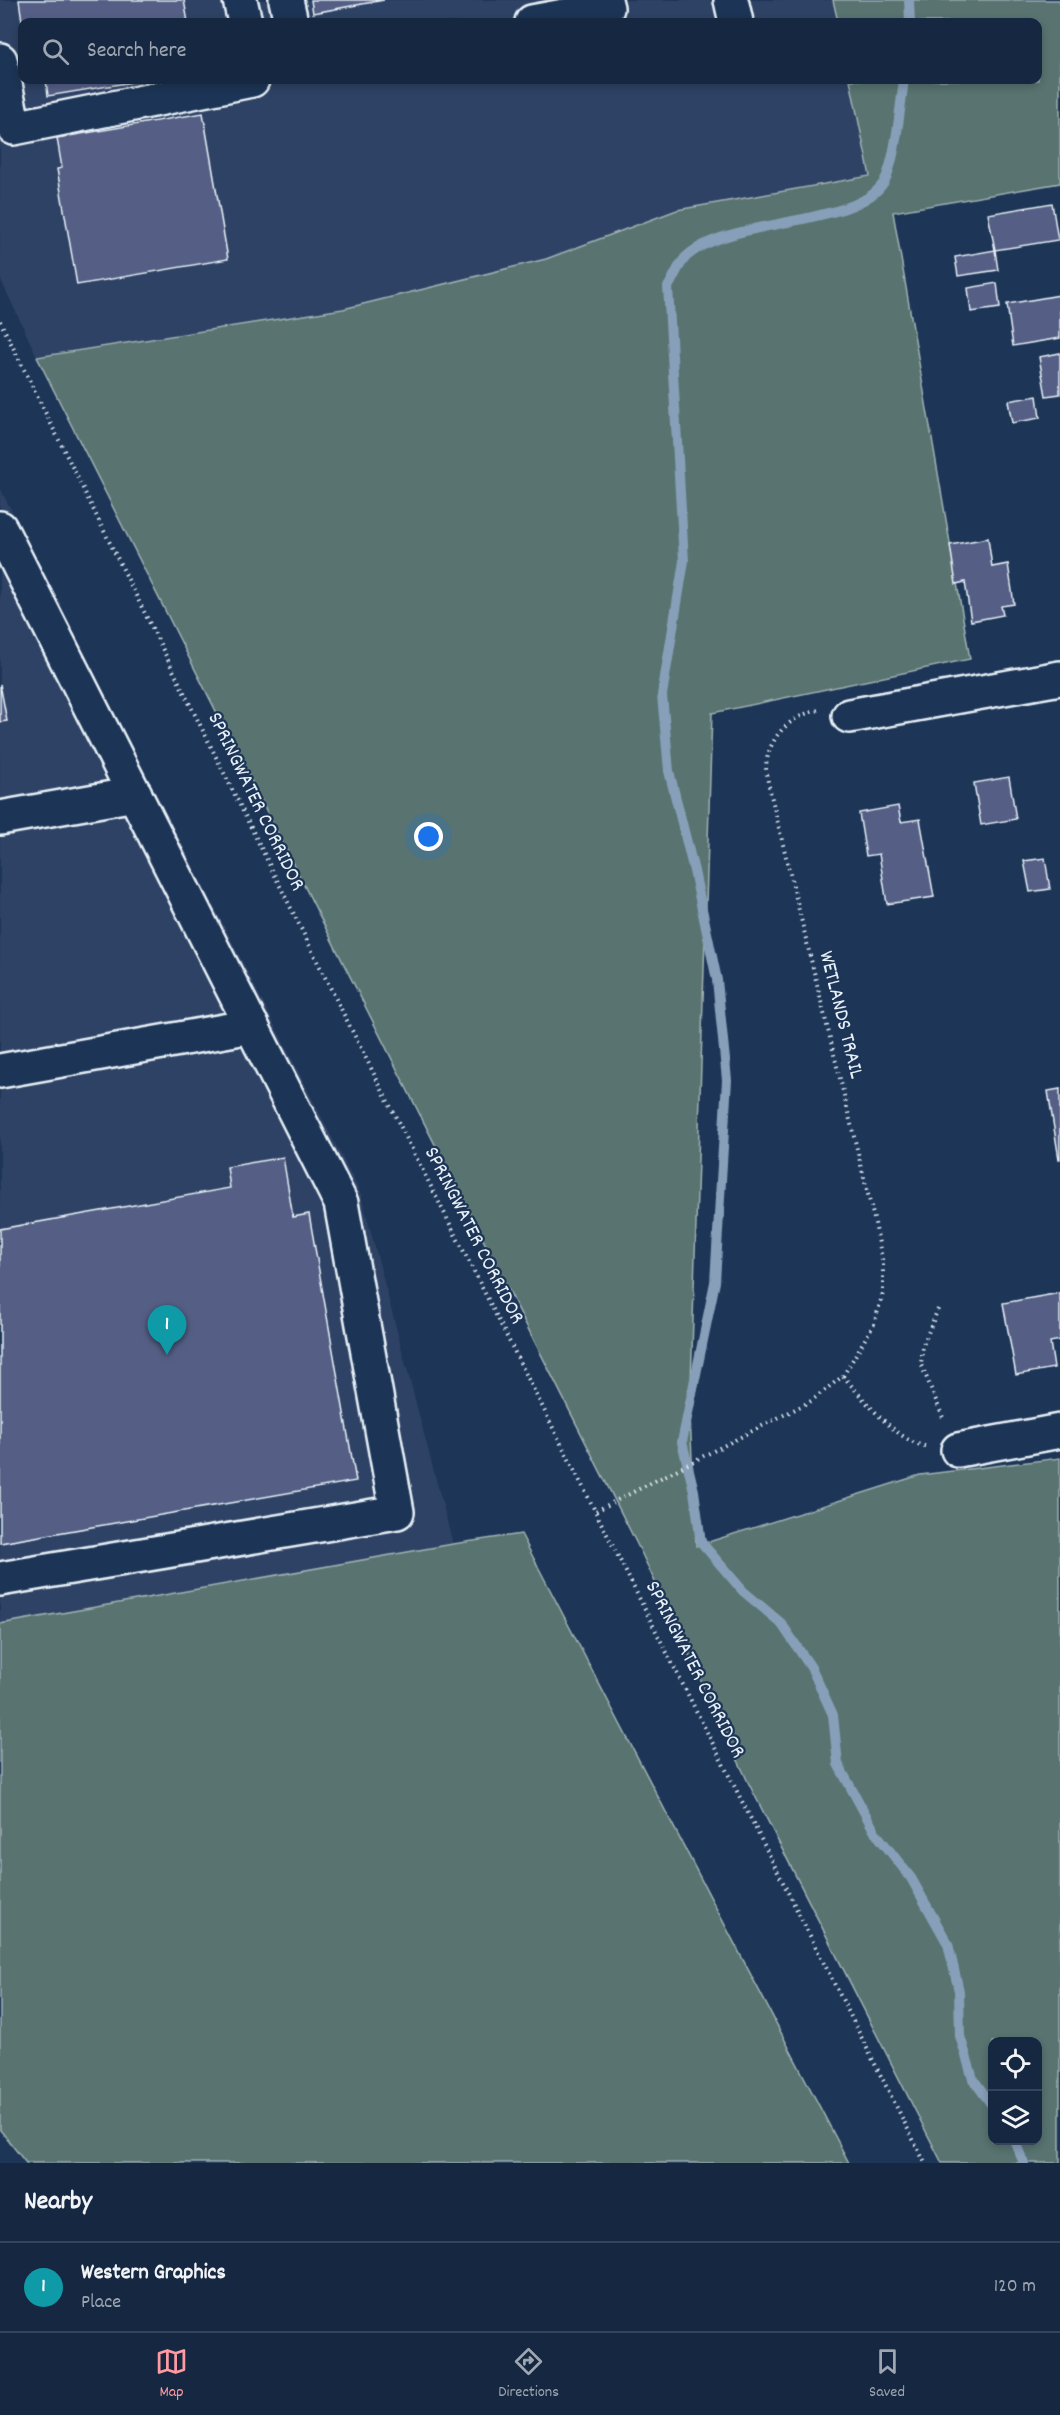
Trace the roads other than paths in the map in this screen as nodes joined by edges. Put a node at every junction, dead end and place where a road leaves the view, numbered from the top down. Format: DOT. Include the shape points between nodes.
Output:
graph roads {
  1 [pos="240,0"];
  2 [pos="286,0"];
  3 [pos="606,0"];
  4 [pos="731,0"];
  5 [pos="243,18"];
  6 [pos="290,18"];
  7 [pos="553,18"];
  8 [pos="735,18"];
  9 [pos="0,60"];
  10 [pos="232,84"];
  11 [pos="0,528"];
  12 [pos="1060,678"];
  13 [pos="849,716"];
  14 [pos="135,794"];
  15 [pos="0,818"];
  16 [pos="252,1026"];
  17 [pos="0,1071"];
  18 [pos="1060,1431"];
  19 [pos="958,1450"];
  20 [pos="0,1579"];
  1 -- 5 [label="street"];
  2 -- 6 [label="street"];
  3 -- 7 [label="street" via="607,8"];
  4 -- 8 [label="street"];
  9 -- 10 [label="street" via="14,128"];
  11 -- 14 [label="street"];
  12 -- 13 [label="street"];
  14 -- 15 [label="street"];
  14 -- 16 [label="street"];
  16 -- 17 [label="street"];
  16 -- 20 [label="street" via="341,1203 397,1512"];
  18 -- 19 [label="street"];
}
